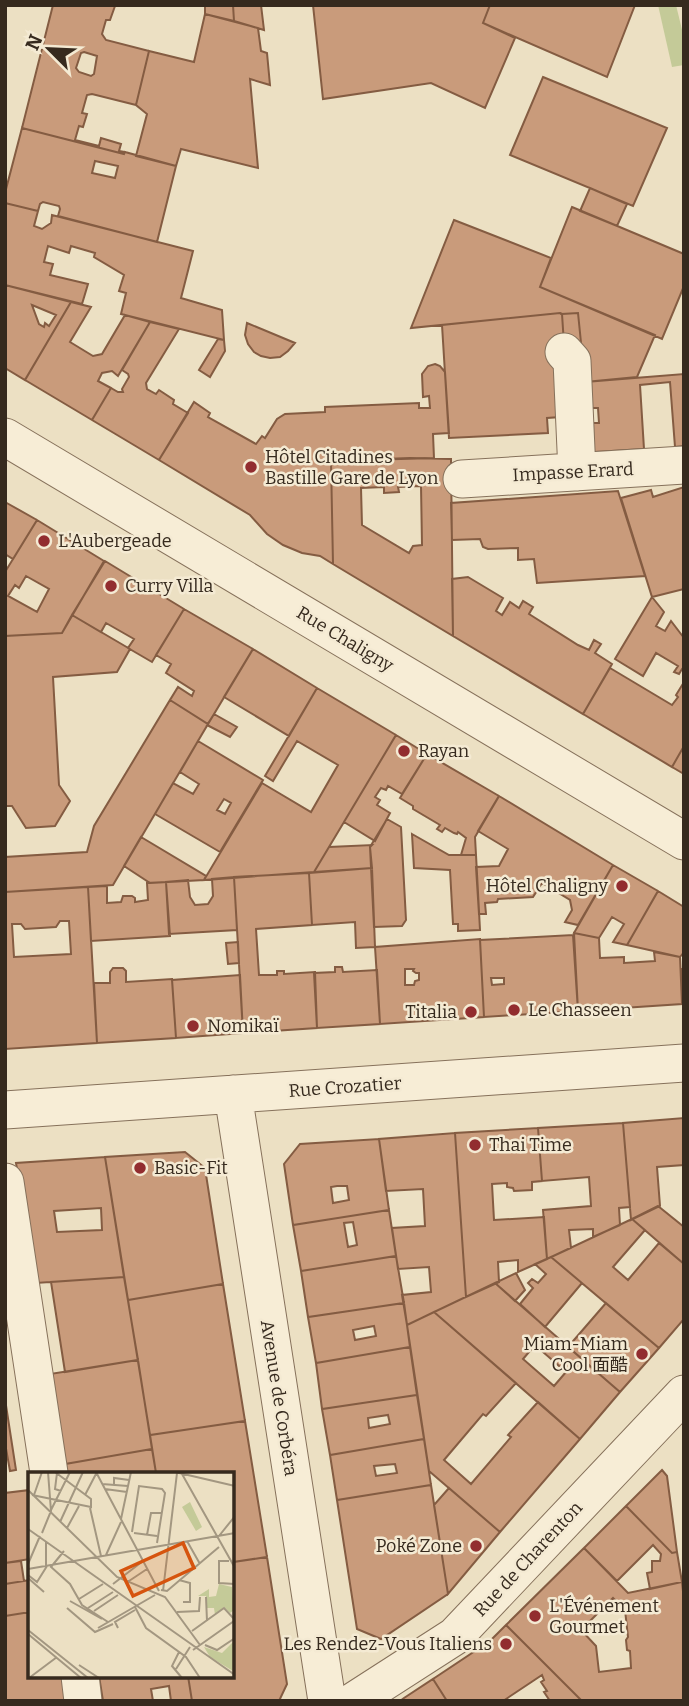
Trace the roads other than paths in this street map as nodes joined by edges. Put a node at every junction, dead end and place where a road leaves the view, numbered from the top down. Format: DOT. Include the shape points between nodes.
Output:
graph roads {
  1 [pos="564,352"];
  2 [pos="5,437"];
  3 [pos="684,465"];
  4 [pos="577,472"];
  5 [pos="461,479"];
  6 [pos="684,841"];
  7 [pos="684,1063"];
  8 [pos="233,1094"];
  9 [pos="5,1110"];
  10 [pos="5,1182"];
  11 [pos="684,1394"];
  12 [pos="49,1472"];
  13 [pos="80,1678"];
  14 [pos="83,1701"];
  15 [pos="327,1701"];
  16 [pos="354,1701"];
  1 -- 4 [label="street" via="572,361"];
  2 -- 6 [label="street, Rue Chaligny"];
  3 -- 4 [label="street, Impasse Erard"];
  4 -- 5 [label="street, Impasse Erard"];
  7 -- 8 [label="street, Rue Crozatier"];
  8 -- 9 [label="street, Rue Crozatier"];
  8 -- 15 [label="street, Avenue de Corbéra"];
  10 -- 12 [label="street"];
  11 -- 16 [label="street, Rue de Charenton" via="455,1636"];
  13 -- 14 [label="street"];
}
